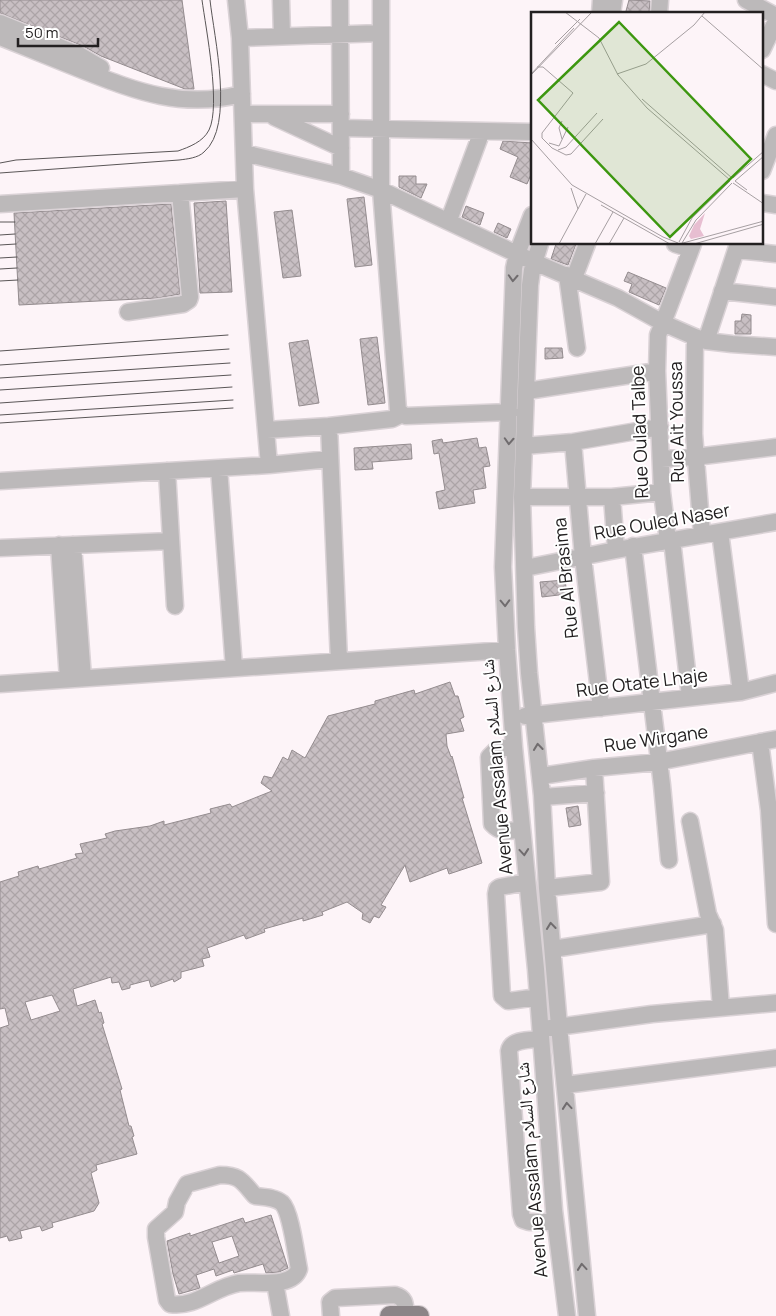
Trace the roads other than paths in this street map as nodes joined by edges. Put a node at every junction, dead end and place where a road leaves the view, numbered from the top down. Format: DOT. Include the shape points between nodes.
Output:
graph roads {
  1 [pos="236,0"];
  2 [pos="281,0"];
  3 [pos="340,0"];
  4 [pos="380,0"];
  5 [pos="746,0"];
  6 [pos="776,16"];
  7 [pos="776,21"];
  8 [pos="0,23"];
  9 [pos="381,33"];
  10 [pos="340,35"];
  11 [pos="282,36"];
  12 [pos="0,37"];
  13 [pos="240,38"];
  14 [pos="764,46"];
  15 [pos="764,75"];
  16 [pos="776,81"];
  17 [pos="122,85"];
  18 [pos="242,94"];
  19 [pos="243,114"];
  20 [pos="268,114"];
  21 [pos="341,121"];
  22 [pos="382,128"];
  23 [pos="482,132"];
  24 [pos="531,132"];
  25 [pos="774,144"];
  26 [pos="342,148"];
  27 [pos="244,153"];
  28 [pos="764,166"];
  29 [pos="341,176"];
  30 [pos="245,189"];
  31 [pos="381,190"];
  32 [pos="180,193"];
  33 [pos="0,204"];
  34 [pos="531,218"];
  35 [pos="449,220"];
  36 [pos="540,245"];
  37 [pos="587,245"];
  38 [pos="692,246"];
  39 [pos="737,247"];
  40 [pos="517,254"];
  41 [pos="776,254"];
  42 [pos="534,262"];
  43 [pos="571,277"];
  44 [pos="722,291"];
  45 [pos="776,297"];
  46 [pos="128,312"];
  47 [pos="664,323"];
  48 [pos="701,339"];
  49 [pos="776,347"];
  50 [pos="577,348"];
  51 [pos="657,371"];
  52 [pos="527,391"];
  53 [pos="510,412"];
  54 [pos="402,414"];
  55 [pos="266,424"];
  56 [pos="329,426"];
  57 [pos="660,427"];
  58 [pos="573,442"];
  59 [pos="524,446"];
  60 [pos="776,447"];
  61 [pos="695,457"];
  62 [pos="330,459"];
  63 [pos="661,459"];
  64 [pos="269,465"];
  65 [pos="219,468"];
  66 [pos="167,471"];
  67 [pos="0,481"];
  68 [pos="662,492"];
  69 [pos="578,496"];
  70 [pos="522,497"];
  71 [pos="612,497"];
  72 [pos="776,522"];
  73 [pos="720,532"];
  74 [pos="702,535"];
  75 [pos="670,540"];
  76 [pos="172,541"];
  77 [pos="66,545"];
  78 [pos="632,546"];
  79 [pos="0,548"];
  80 [pos="616,550"];
  81 [pos="583,557"];
  82 [pos="525,568"];
  83 [pos="175,606"];
  84 [pos="507,650"];
  85 [pos="339,661"];
  86 [pos="234,668"];
  87 [pos="76,679"];
  88 [pos="776,683"];
  89 [pos="0,684"];
  90 [pos="740,692"];
  91 [pos="690,697"];
  92 [pos="650,701"];
  93 [pos="600,708"];
  94 [pos="534,716"];
  95 [pos="512,717"];
  96 [pos="768,740"];
  97 [pos="514,747"];
  98 [pos="658,762"];
  99 [pos="594,768"];
  100 [pos="541,776"];
  101 [pos="596,793"];
  102 [pos="542,796"];
  103 [pos="519,797"];
  104 [pos="690,821"];
  105 [pos="522,829"];
  106 [pos="668,860"];
  107 [pos="527,882"];
  108 [pos="547,888"];
  109 [pos="713,924"];
  110 [pos="776,924"];
  111 [pos="554,949"];
  112 [pos="538,997"];
  113 [pos="776,1003"];
  114 [pos="721,1008"];
  115 [pos="559,1026"];
  116 [pos="540,1034"];
  117 [pos="776,1058"];
  118 [pos="565,1085"];
  119 [pos="555,1222"];
  120 [pos="276,1283"];
  121 [pos="198,1309"];
  122 [pos="281,1316"];
  123 [pos="331,1316"];
  124 [pos="390,1316"];
  125 [pos="406,1316"];
  126 [pos="419,1316"];
  127 [pos="567,1316"];
  128 [pos="587,1316"];
  1 -- 13 [label="street"];
  2 -- 11 [label="street"];
  3 -- 10 [label="street"];
  4 -- 9 [label="street"];
  5 -- 6 [label="street"];
  7 -- 14 [label="street"];
  8 -- 17 [label="street" via="79,56 102,68"];
  9 -- 10 [label="street"];
  9 -- 22 [label="street"];
  10 -- 11 [label="street"];
  10 -- 21 [label="street"];
  11 -- 13 [label="street"];
  12 -- 17 [label="street"];
  13 -- 18 [label="street"];
  15 -- 16 [label="street"];
  17 -- 18 [label="street" via="152,95 193,100"];
  18 -- 19 [label="street"];
  19 -- 20 [label="street"];
  19 -- 27 [label="street"];
  20 -- 21 [label="street"];
  20 -- 26 [label="street"];
  21 -- 22 [label="street"];
  21 -- 26 [label="street"];
  22 -- 23 [label="street"];
  22 -- 31 [label="street"];
  23 -- 24 [label="street"];
  23 -- 35 [label="street"];
  25 -- 28 [label="street"];
  26 -- 29 [label="street"];
  27 -- 29 [label="street"];
  27 -- 30 [label="street"];
  29 -- 31 [label="street"];
  30 -- 32 [label="street"];
  30 -- 55 [label="street"];
  31 -- 35 [label="street"];
  31 -- 54 [label="street" via="398,410"];
  32 -- 33 [label="street"];
  32 -- 46 [label="street" via="189,300 183,304"];
  34 -- 40 [label="street, Avenue Assalam شارع السلام"];
  35 -- 40 [label="street"];
  36 -- 42 [label="street"];
  37 -- 43 [label="street"];
  38 -- 47 [label="street, Rue Oulad Talbe"];
  39 -- 41 [label="street"];
  39 -- 44 [label="street, Rue Ait Youssa"];
  40 -- 42 [label="street"];
  40 -- 53 [label="street, Avenue Assalam شارع السلام, one-way"];
  42 -- 43 [label="street"];
  42 -- 52 [label="street" via="530,285"];
  43 -- 47 [label="street"];
  43 -- 50 [label="street"];
  44 -- 45 [label="street"];
  44 -- 48 [label="street, Rue Ait Youssa"];
  47 -- 48 [label="street"];
  47 -- 51 [label="street, Rue Oulad Talbe" via="658,335"];
  48 -- 49 [label="street"];
  48 -- 61 [label="street, Rue Ait Youssa" via="694,415"];
  51 -- 52 [label="street"];
  51 -- 57 [label="street, Rue Oulad Talbe"];
  52 -- 59 [label="street"];
  53 -- 54 [label="street"];
  53 -- 84 [label="street, Avenue Assalam شارع السلام, one-way" via="503,567"];
  54 -- 56 [label="street" via="392,419"];
  55 -- 56 [label="street"];
  55 -- 64 [label="street"];
  56 -- 62 [label="street"];
  57 -- 58 [label="street"];
  57 -- 63 [label="street, Rue Oulad Talbe"];
  58 -- 59 [label="street"];
  58 -- 69 [label="street, Rue Al Brasima"];
  59 -- 70 [label="street"];
  60 -- 61 [label="street"];
  61 -- 63 [label="street"];
  61 -- 74 [label="street, Rue Ait Youssa"];
  62 -- 64 [label="street"];
  62 -- 85 [label="street"];
  63 -- 68 [label="street, Rue Oulad Talbe"];
  64 -- 65 [label="street"];
  65 -- 66 [label="street"];
  65 -- 86 [label="street"];
  66 -- 67 [label="street"];
  66 -- 76 [label="street"];
  68 -- 71 [label="street"];
  68 -- 75 [label="street, Rue Oulad Talbe"];
  69 -- 70 [label="street"];
  69 -- 71 [label="street"];
  69 -- 81 [label="street, Rue Al Brasima"];
  70 -- 82 [label="street"];
  71 -- 80 [label="street"];
  72 -- 73 [label="street, Rue Ouled Naser"];
  73 -- 74 [label="street, Rue Ouled Naser"];
  73 -- 90 [label="street"];
  74 -- 75 [label="street, Rue Ouled Naser"];
  75 -- 78 [label="street, Rue Ouled Naser"];
  75 -- 91 [label="street, Rue Oulad Talbe"];
  76 -- 77 [label="street"];
  76 -- 83 [label="street"];
  77 -- 79 [label="street"];
  77 -- 87 [label="street"];
  78 -- 80 [label="street, Rue Ouled Naser"];
  78 -- 92 [label="street"];
  80 -- 81 [label="street, Rue Ouled Naser"];
  81 -- 82 [label="street, Rue Ouled Naser"];
  81 -- 93 [label="street, Rue Al Brasima"];
  82 -- 94 [label="street"];
  84 -- 85 [label="street"];
  84 -- 95 [label="street, Avenue Assalam شارع السلام"];
  85 -- 86 [label="street"];
  86 -- 87 [label="street"];
  87 -- 89 [label="street"];
  88 -- 90 [label="street, Rue Otate Lhaje"];
  90 -- 91 [label="street, Rue Otate Lhaje"];
  91 -- 92 [label="street, Rue Otate Lhaje"];
  92 -- 93 [label="street, Rue Otate Lhaje"];
  92 -- 98 [label="street"];
  93 -- 94 [label="street, Rue Otate Lhaje"];
  94 -- 95 [label="street, Rue Otate Lhaje"];
  100 -- 94 [label="street, one-way"];
  95 -- 97 [label="street, Avenue Assalam شارع السلام"];
  96 -- 98 [label="street, Rue Wirgane"];
  96 -- 110 [label="street"];
  97 -- 103 [label="street, Avenue Assalam شارع السلام"];
  97 -- 105 [label="street" via="497,750 489,757 492,824 503,832"];
  98 -- 99 [label="street, Rue Wirgane"];
  98 -- 106 [label="street"];
  99 -- 100 [label="street, Rue Wirgane"];
  99 -- 101 [label="street"];
  100 -- 102 [label="street"];
  101 -- 102 [label="street"];
  101 -- 108 [label="street" via="601,882"];
  102 -- 103 [label="street"];
  102 -- 108 [label="street"];
  103 -- 105 [label="street, Avenue Assalam شارع السلام"];
  104 -- 109 [label="street" via="708,914"];
  105 -- 107 [label="street, Avenue Assalam شارع السلام, one-way"];
  107 -- 112 [label="street, Avenue Assalam شارع السلام"];
  107 -- 112 [label="street" via="500,887 496,894 502,996 508,1001"];
  111 -- 108 [label="street, one-way"];
  109 -- 111 [label="street"];
  109 -- 114 [label="street"];
  111 -- 115 [label="street"];
  112 -- 116 [label="street, Avenue Assalam شارع السلام"];
  113 -- 114 [label="street"];
  114 -- 115 [label="street"];
  115 -- 116 [label="street"];
  115 -- 118 [label="street"];
  116 -- 119 [label="street, Avenue Assalam شارع السلام"];
  116 -- 119 [label="street" via="513,1043 509,1051 521,1214 523,1220 529,1222"];
  117 -- 118 [label="street"];
  128 -- 118 [label="street, one-way"];
  119 -- 127 [label="street, Avenue Assalam شارع السلام"];
  120 -- 121 [label="street" via="238,1283"];
  120 -- 121 [label="street" via="295,1276 299,1269 288,1212 282,1204 275,1199 255,1196 241,1179 232,1175 187,1184 176,1202 175,1212 156,1228 156,1237 167,1300 170,1304"];
  120 -- 122 [label="street"];
  123 -- 125 [label="street" via="330,1302 335,1298 395,1295 404,1300"];
  124 -- 125 [label="main road"];
  125 -- 126 [label="main road"];
}
